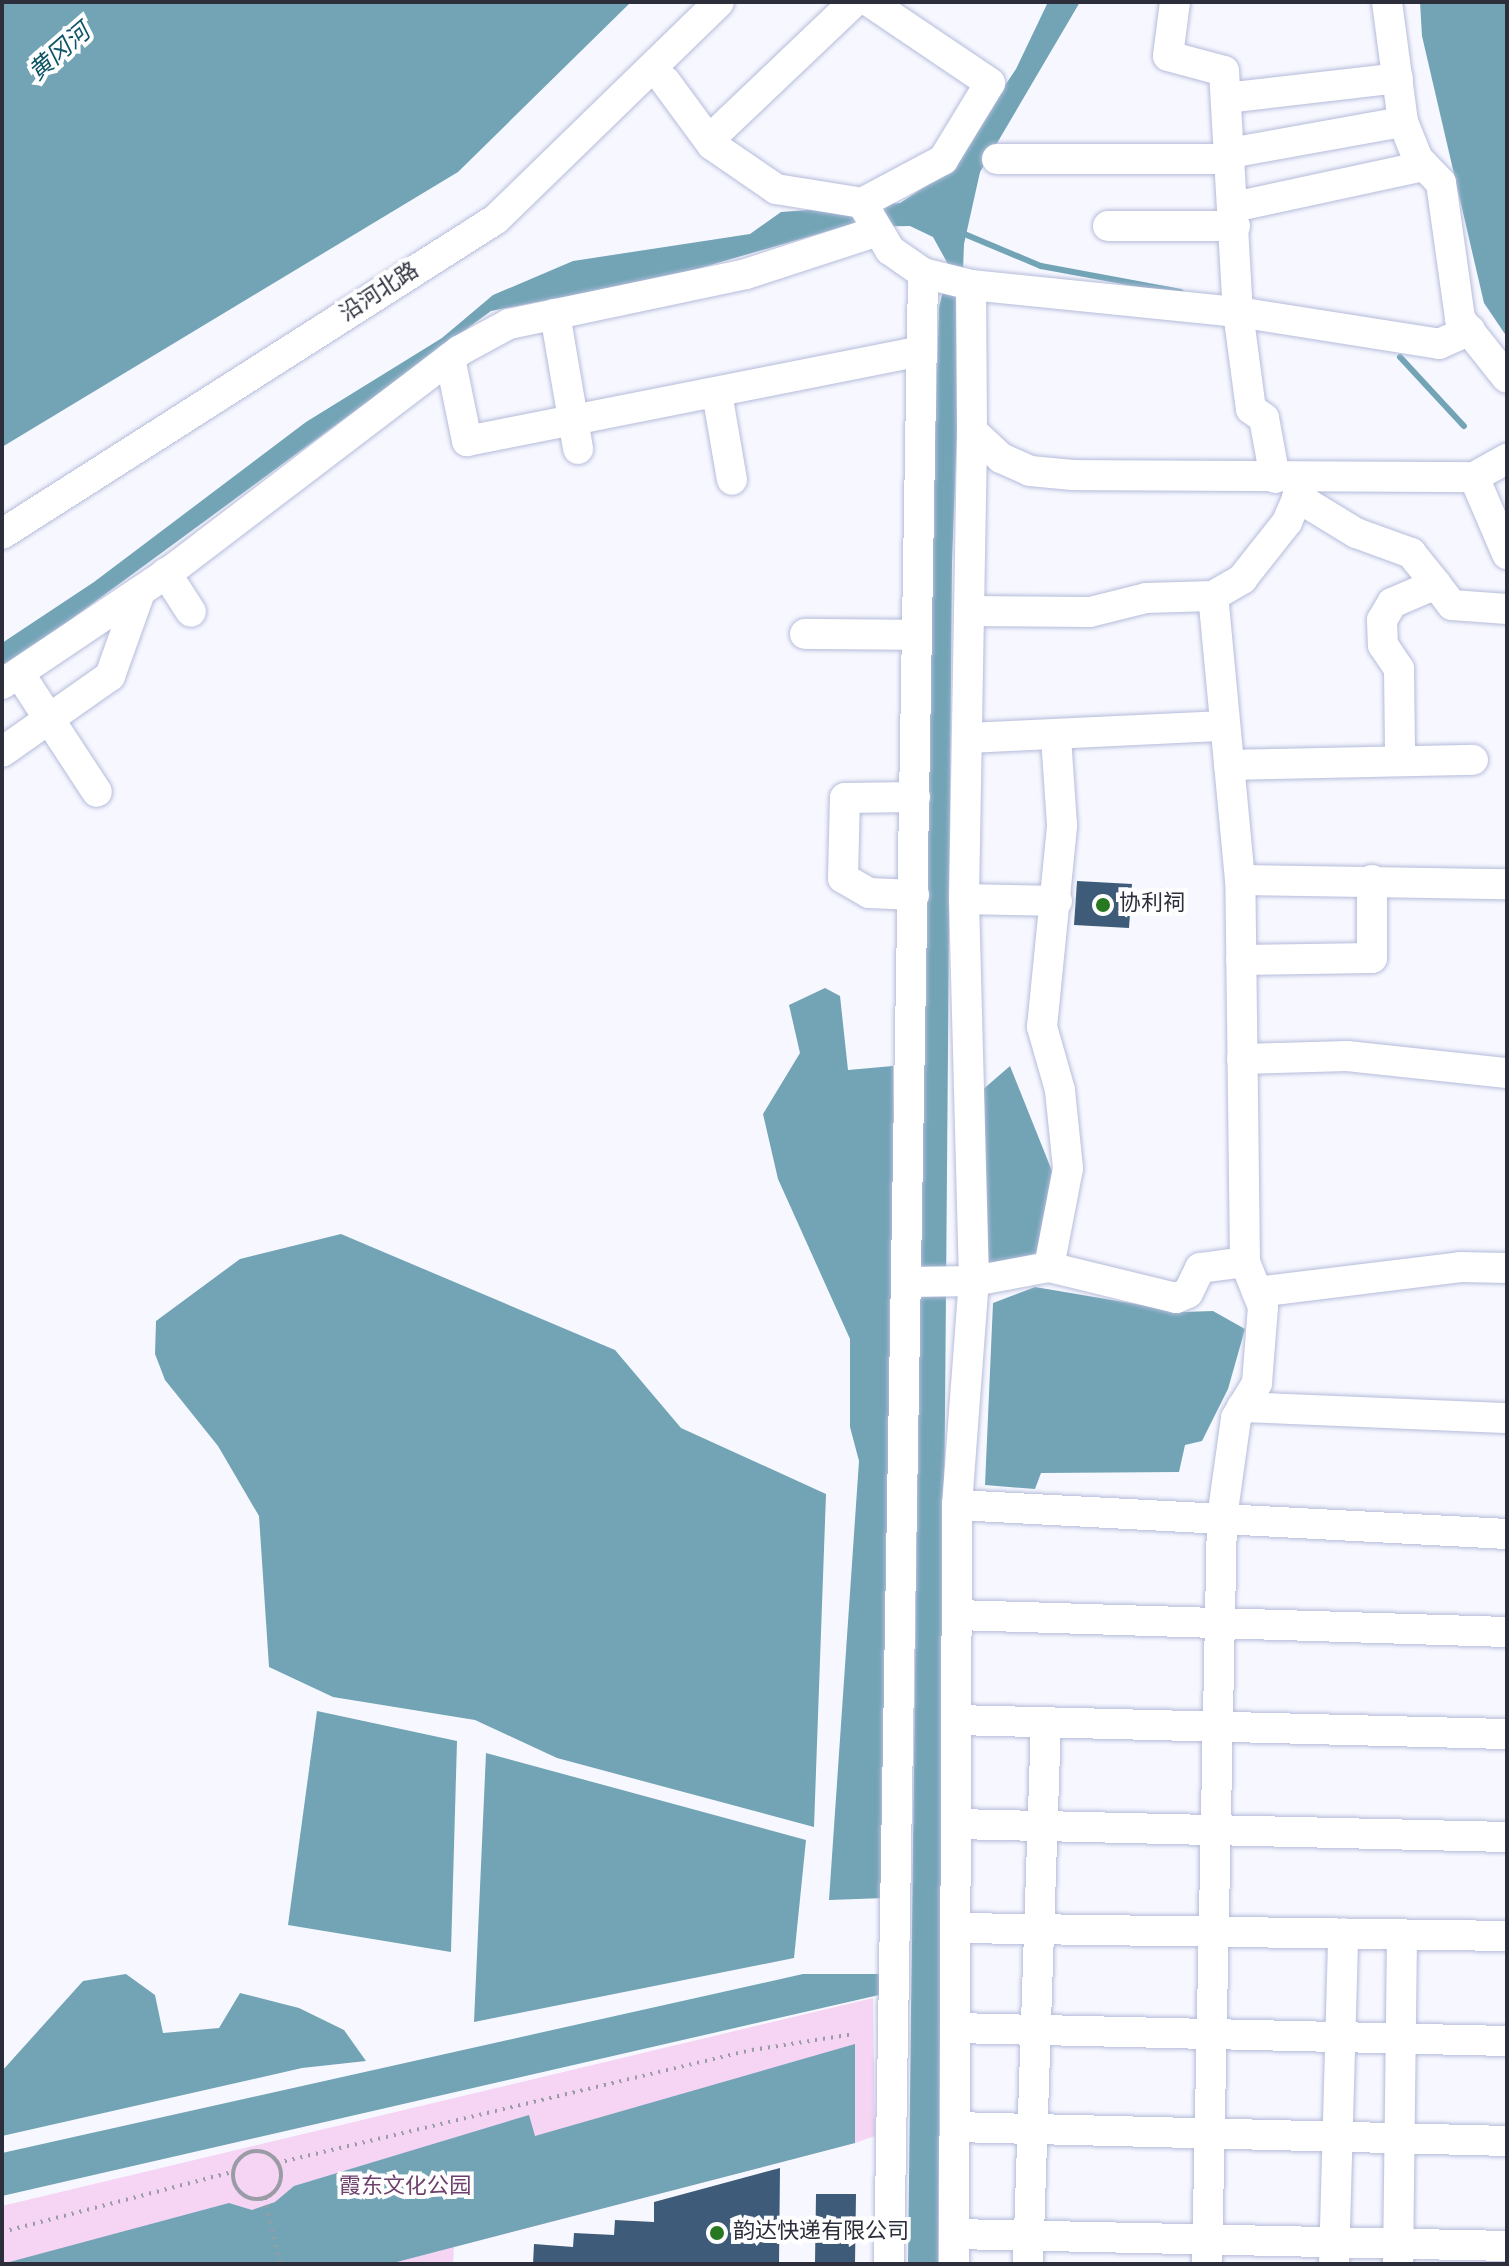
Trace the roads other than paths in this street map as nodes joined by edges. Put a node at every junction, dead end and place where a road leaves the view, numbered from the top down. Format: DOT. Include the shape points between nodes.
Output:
graph roads {
  1 [pos="719,2"];
  2 [pos="854,2"];
  3 [pos="870,2"];
  4 [pos="1175,2"];
  5 [pos="1387,2"];
  6 [pos="1398,78"];
  7 [pos="665,81"];
  8 [pos="1226,98"];
  9 [pos="1403,122"];
  10 [pos="709,140"];
  11 [pos="1230,156"];
  12 [pos="997,159"];
  13 [pos="1424,166"];
  14 [pos="862,203"];
  15 [pos="1234,217"];
  16 [pos="1108,226"];
  17 [pos="875,232"];
  18 [pos="923,273"];
  19 [pos="971,285"];
  20 [pos="1238,312"];
  21 [pos="555,314"];
  22 [pos="1470,330"];
  23 [pos="922,351"];
  24 [pos="450,358"];
  25 [pos="1507,378"];
  26 [pos="717,393"];
  27 [pos="972,431"];
  28 [pos="578,449"];
  29 [pos="1507,459"];
  30 [pos="1474,477"];
  31 [pos="732,480"];
  32 [pos="1293,484"];
  33 [pos="2,534"];
  34 [pos="1507,554"];
  35 [pos="166,573"];
  36 [pos="1436,584"];
  37 [pos="140,592"];
  38 [pos="1213,596"];
  39 [pos="1507,609"];
  40 [pos="969,611"];
  41 [pos="191,612"];
  42 [pos="805,634"];
  43 [pos="917,635"];
  44 [pos="11,678"];
  45 [pos="1225,726"];
  46 [pos="1056,737"];
  47 [pos="967,738"];
  48 [pos="2,752"];
  49 [pos="1400,757"];
  50 [pos="1473,760"];
  51 [pos="1229,765"];
  52 [pos="97,792"];
  53 [pos="915,797"];
  54 [pos="1240,880"];
  55 [pos="1372,880"];
  56 [pos="1507,884"];
  57 [pos="914,895"];
  58 [pos="964,899"];
  59 [pos="1057,901"];
  60 [pos="1241,960"];
  61 [pos="1242,1059"];
  62 [pos="1507,1073"];
  63 [pos="1245,1262"];
  64 [pos="1049,1267"];
  65 [pos="1507,1268"];
  66 [pos="974,1281"];
  67 [pos="907,1282"];
  68 [pos="1257,1292"];
  69 [pos="1242,1407"];
  70 [pos="1507,1418"];
  71 [pos="957,1505"];
  72 [pos="1222,1518"];
  73 [pos="1507,1534"];
  74 [pos="957,1615"];
  75 [pos="1220,1625"];
  76 [pos="1507,1632"];
  77 [pos="956,1720"];
  78 [pos="1046,1722"];
  79 [pos="1220,1728"];
  80 [pos="1507,1734"];
  81 [pos="956,1824"];
  82 [pos="1042,1827"];
  83 [pos="1217,1833"];
  84 [pos="1507,1837"];
  85 [pos="957,1928"];
  86 [pos="1039,1929"];
  87 [pos="1215,1930"];
  88 [pos="1343,1933"];
  89 [pos="1402,1934"];
  90 [pos="1507,1936"];
  91 [pos="955,2028"];
  92 [pos="1035,2030"];
  93 [pos="1212,2034"];
  94 [pos="1507,2041"];
  95 [pos="955,2127"];
  96 [pos="1033,2129"];
  97 [pos="1210,2135"];
  98 [pos="1507,2141"];
  99 [pos="954,2234"];
  100 [pos="1029,2234"];
  101 [pos="1507,2246"];
  102 [pos="1207,2250"];
  103 [pos="889,2264"];
  104 [pos="954,2264"];
  105 [pos="1028,2264"];
  106 [pos="1334,2264"];
  107 [pos="1398,2264"];
  1 -- 33 [label="street, 沿河北路" via="496,219"];
  2 -- 10 [label="street"];
  3 -- 14 [label="street" via="990,83 943,160"];
  4 -- 8 [label="street" via="1168,56 1224,71"];
  5 -- 6 [label="street"];
  6 -- 8 [label="street"];
  6 -- 9 [label="street"];
  7 -- 10 [label="street"];
  8 -- 11 [label="street"];
  9 -- 11 [label="street"];
  9 -- 13 [label="street"];
  10 -- 14 [label="street" via="776,189"];
  11 -- 12 [label="street"];
  11 -- 15 [label="street"];
  13 -- 15 [label="street"];
  13 -- 22 [label="street" via="1441,183 1460,319"];
  14 -- 17 [label="street"];
  15 -- 16 [label="street"];
  15 -- 20 [label="street"];
  17 -- 18 [label="street"];
  17 -- 21 [label="street" via="746,274"];
  18 -- 19 [label="street"];
  18 -- 23 [label="street"];
  19 -- 20 [label="street"];
  19 -- 27 [label="street"];
  20 -- 22 [label="street" via="1439,344"];
  20 -- 32 [label="street" via="1251,409 1264,418"];
  21 -- 24 [label="street" via="509,324"];
  21 -- 28 [label="street"];
  22 -- 25 [label="street"];
  23 -- 26 [label="street"];
  23 -- 43 [label="street"];
  24 -- 26 [label="street" via="467,441"];
  24 -- 35 [label="street"];
  26 -- 31 [label="street"];
  27 -- 32 [label="street" via="1001,458 1030,471"];
  27 -- 40 [label="street"];
  29 -- 30 [label="street"];
  30 -- 32 [label="street"];
  30 -- 34 [label="street"];
  32 -- 36 [label="street" via="1356,533 1411,553"];
  32 -- 38 [label="street" via="1287,522 1242,579"];
  35 -- 37 [label="street"];
  35 -- 41 [label="street"];
  36 -- 39 [label="street" via="1452,605"];
  36 -- 49 [label="street" via="1392,603 1382,620 1383,645 1399,669"];
  37 -- 44 [label="street"];
  37 -- 48 [label="street" via="110,676"];
  38 -- 40 [label="street" via="1146,598 1090,612"];
  38 -- 45 [label="street"];
  40 -- 47 [label="street"];
  42 -- 43 [label="street"];
  43 -- 53 [label="street"];
  44 -- 52 [label="street"];
  45 -- 46 [label="street"];
  45 -- 51 [label="street"];
  46 -- 47 [label="street"];
  46 -- 59 [label="street" via="1062,825"];
  47 -- 58 [label="street"];
  49 -- 50 [label="street"];
  49 -- 51 [label="street"];
  51 -- 54 [label="street"];
  53 -- 57 [label="street"];
  53 -- 57 [label="street" via="845,798 843,878 869,893"];
  54 -- 55 [label="street"];
  54 -- 60 [label="street"];
  55 -- 56 [label="street"];
  55 -- 60 [label="street" via="1372,958"];
  57 -- 67 [label="street"];
  58 -- 59 [label="street"];
  58 -- 66 [label="street"];
  59 -- 64 [label="street" via="1042,1027 1060,1090 1068,1168"];
  60 -- 61 [label="street"];
  61 -- 62 [label="street" via="1347,1056"];
  61 -- 63 [label="street"];
  63 -- 64 [label="street" via="1200,1268 1188,1293 1176,1298"];
  63 -- 68 [label="street"];
  64 -- 66 [label="street"];
  65 -- 68 [label="street" via="1460,1267"];
  66 -- 67 [label="street"];
  66 -- 71 [label="street"];
  67 -- 103 [label="street"];
  68 -- 69 [label="street" via="1263,1307 1257,1383"];
  69 -- 70 [label="street"];
  69 -- 72 [label="street"];
  71 -- 72 [label="street"];
  71 -- 74 [label="street"];
  72 -- 73 [label="street"];
  72 -- 75 [label="street"];
  74 -- 75 [label="street"];
  74 -- 77 [label="street"];
  75 -- 76 [label="street"];
  75 -- 79 [label="street"];
  77 -- 78 [label="street"];
  77 -- 81 [label="street"];
  78 -- 79 [label="street"];
  78 -- 82 [label="street"];
  79 -- 80 [label="street"];
  79 -- 83 [label="street"];
  81 -- 82 [label="street"];
  81 -- 85 [label="street"];
  82 -- 83 [label="street"];
  82 -- 86 [label="street"];
  83 -- 84 [label="street"];
  83 -- 87 [label="street"];
  85 -- 86 [label="street"];
  85 -- 91 [label="street"];
  86 -- 87 [label="street"];
  86 -- 92 [label="street"];
  87 -- 88 [label="street"];
  87 -- 93 [label="street"];
  88 -- 89 [label="street"];
  88 -- 106 [label="street"];
  89 -- 90 [label="street"];
  89 -- 107 [label="street"];
  91 -- 92 [label="street"];
  91 -- 95 [label="street"];
  92 -- 93 [label="street"];
  92 -- 96 [label="street"];
  93 -- 94 [label="street"];
  93 -- 97 [label="street"];
  95 -- 96 [label="street"];
  95 -- 99 [label="street"];
  96 -- 97 [label="street"];
  96 -- 100 [label="street"];
  97 -- 98 [label="street"];
  97 -- 102 [label="street"];
  99 -- 100 [label="street"];
  99 -- 104 [label="street"];
  100 -- 102 [label="street"];
  100 -- 105 [label="street"];
  101 -- 102 [label="street"];
}
